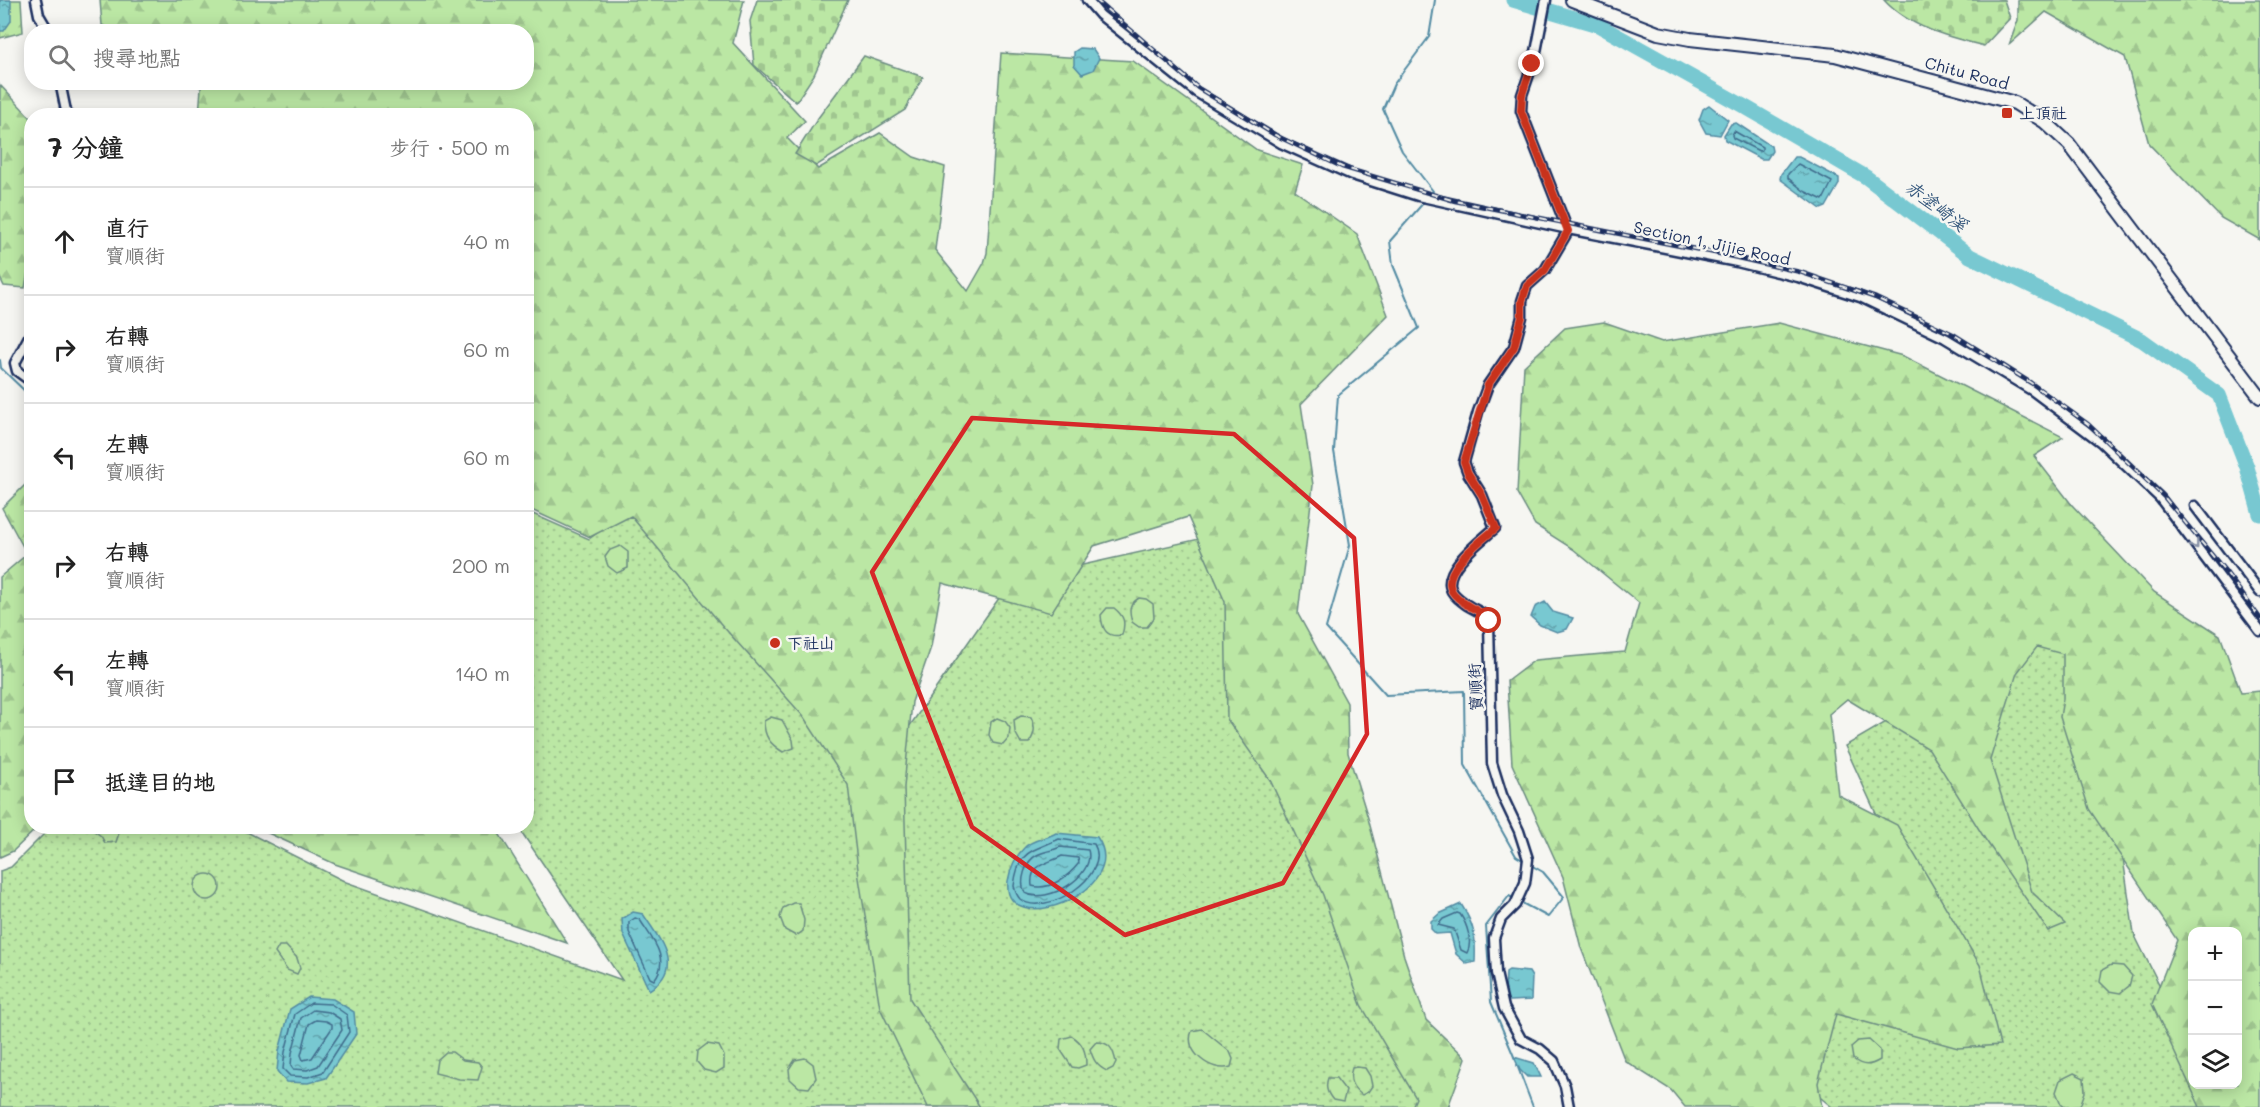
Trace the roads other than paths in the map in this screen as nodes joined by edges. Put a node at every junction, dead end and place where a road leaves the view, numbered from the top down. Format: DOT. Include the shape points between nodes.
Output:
graph roads {
  1 [pos="36,0"];
  2 [pos="1087,0"];
  3 [pos="1546,0"];
  4 [pos="1572,0"];
  5 [pos="45,24"];
  6 [pos="62,90"];
  7 [pos="65,108"];
  8 [pos="1568,229"];
  9 [pos="24,346"];
  10 [pos="24,376"];
  11 [pos="2260,397"];
  12 [pos="2195,506"];
  13 [pos="2260,592"];
  14 [pos="2260,631"];
  15 [pos="1569,1107"];
  1 -- 5 [label="street"];
  2 -- 8 [label="street, Section 1, Jijie Road" via="1100,15 1196,92 1281,143 1352,175 1421,196"];
  3 -- 8 [label="street" via="1521,111"];
  4 -- 11 [label="street, Chitu Road" via="1658,33 1835,55 2015,103 2068,144"];
  6 -- 7 [label="street"];
  8 -- 14 [label="street, Section 1, Jijie Road, one-way" via="1798,277 1860,297 1945,338 2032,392 2101,442 2160,498"];
  8 -- 15 [label="street, 寶順街" via="1545,270 1527,286 1514,347 1488,385 1464,462 1496,528 1456,564 1450,578 1451,590 1489,621 1492,763 1528,859 1525,883 1515,905 1501,919 1494,938 1496,973 1504,1008 1521,1039 1554,1060"];
  9 -- 10 [label="street" via="15,363"];
  12 -- 13 [label="street"];
}
